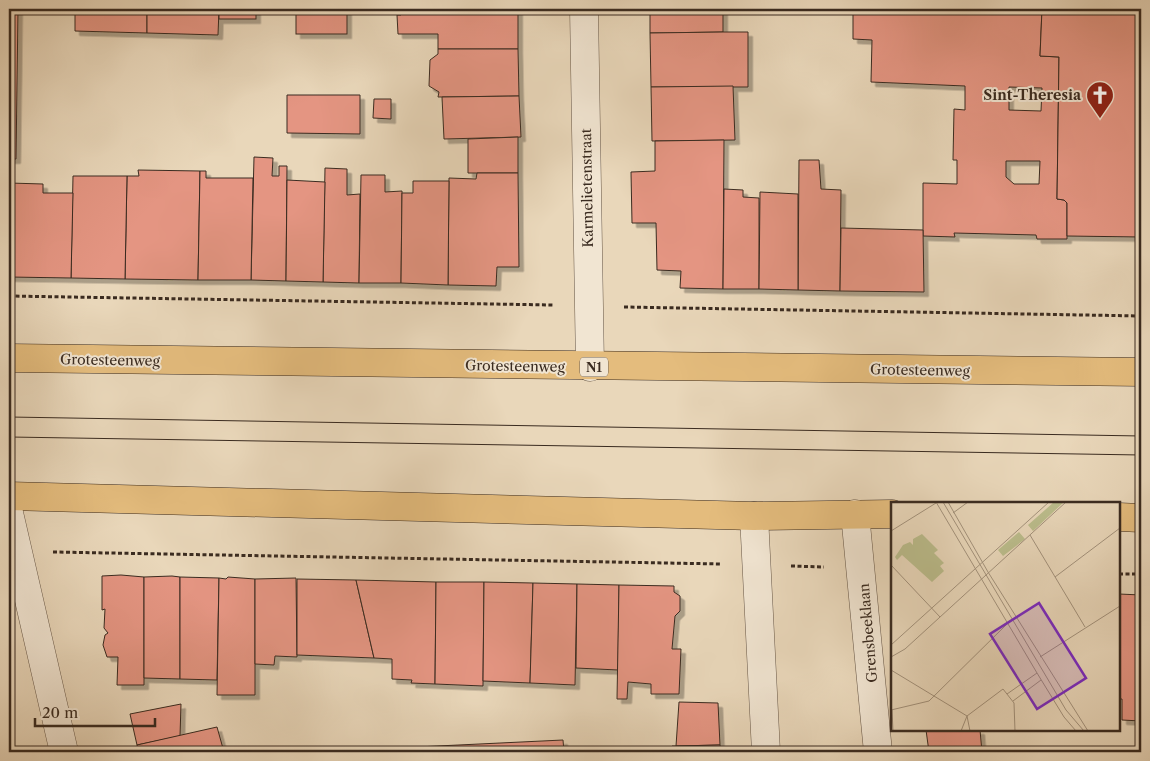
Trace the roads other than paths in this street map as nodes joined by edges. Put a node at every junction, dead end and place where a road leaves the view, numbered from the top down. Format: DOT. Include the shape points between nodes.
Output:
graph roads {
  1 [pos="584,9"];
  2 [pos="9,358"];
  3 [pos="590,367"];
  4 [pos="1141,372"];
  5 [pos="9,496"];
  6 [pos="9,513"];
  7 [pos="855,514"];
  8 [pos="891,514"];
  9 [pos="754,516"];
  10 [pos="1120,517"];
  11 [pos="1141,518"];
  12 [pos="64,752"];
  13 [pos="766,752"];
  14 [pos="878,752"];
  1 -- 3 [label="street, Karmelietenstraat"];
  2 -- 3 [label="main road, Grotesteenweg / N1"];
  3 -- 4 [label="main road, Grotesteenweg / N1"];
  5 -- 9 [label="main road"];
  6 -- 12 [label="street"];
  7 -- 8 [label="main road"];
  7 -- 9 [label="main road"];
  7 -- 14 [label="street, Grensbeeklaan"];
  9 -- 13 [label="street"];
  10 -- 11 [label="main road"];
}
